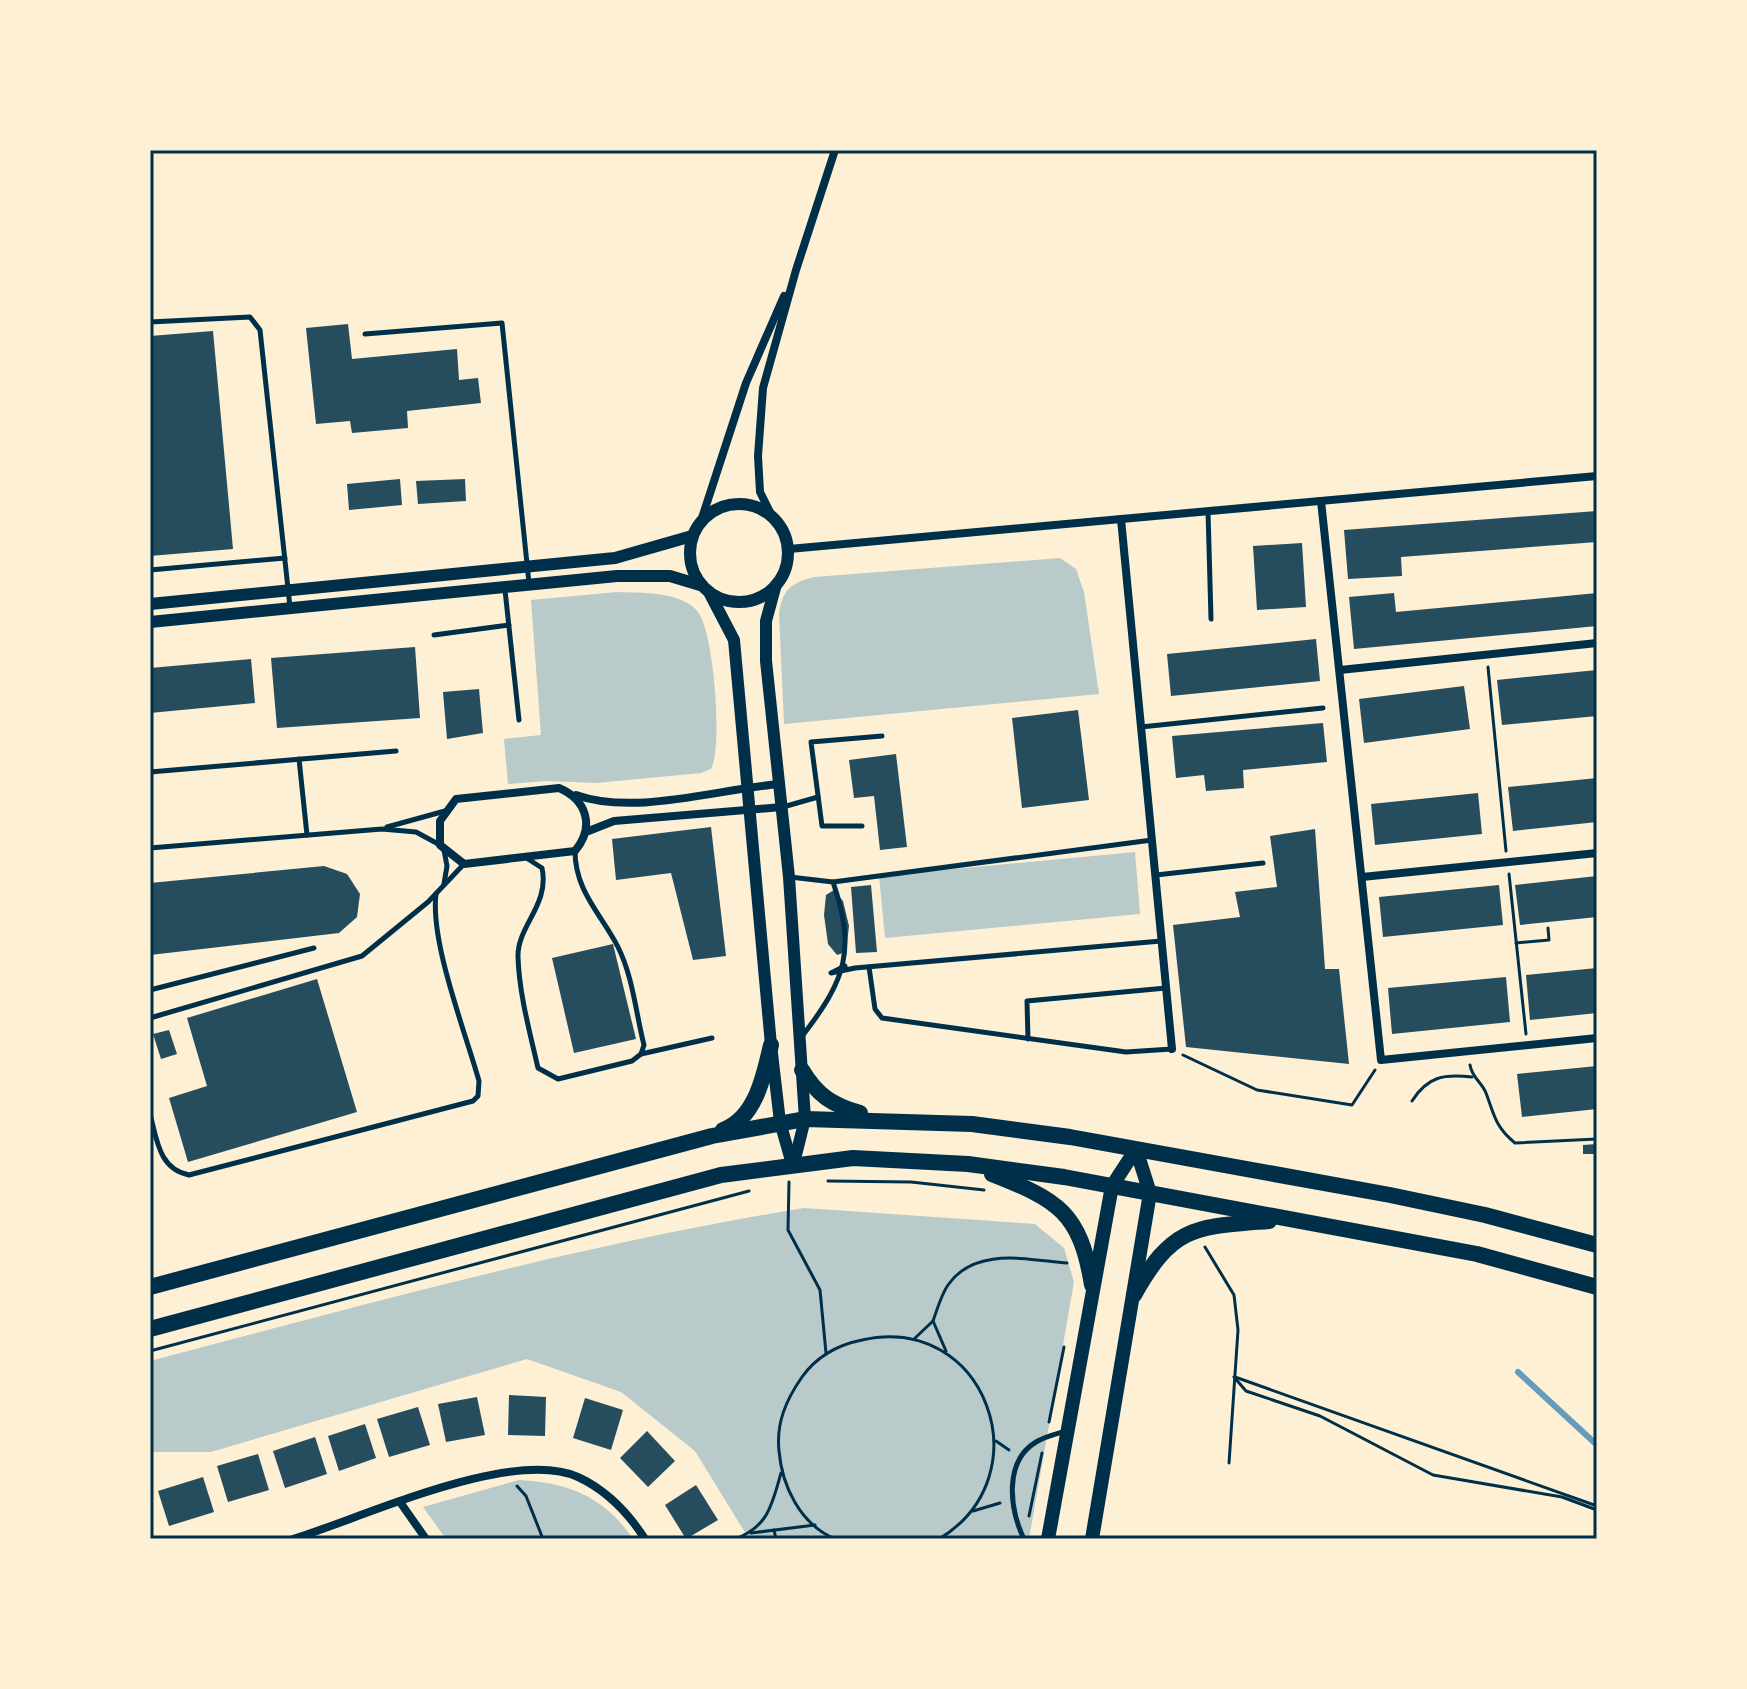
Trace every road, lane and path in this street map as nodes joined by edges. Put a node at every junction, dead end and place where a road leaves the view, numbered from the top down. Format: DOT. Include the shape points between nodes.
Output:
graph roads {
  1 [pos="835,150"];
  2 [pos="796,270"];
  3 [pos="150,322"];
  4 [pos="365,334"];
  5 [pos="1597,476"];
  6 [pos="1321,501"];
  7 [pos="1208,511"];
  8 [pos="771,514"];
  9 [pos="1121,519"];
  10 [pos="701,521"];
  11 [pos="692,536"];
  12 [pos="789,549"];
  13 [pos="285,558"];
  14 [pos="527,567"];
  15 [pos="150,570"];
  16 [pos="529,585"];
  17 [pos="505,587"];
  18 [pos="775,588"];
  19 [pos="705,589"];
  20 [pos="288,590"];
  21 [pos="150,604"];
  22 [pos="290,608"];
  23 [pos="1211,619"];
  24 [pos="150,622"];
  25 [pos="509,625"];
  26 [pos="434,635"];
  27 [pos="1597,643"];
  28 [pos="1487,655"];
  29 [pos="1340,670"];
  30 [pos="1323,708"];
  31 [pos="519,720"];
  32 [pos="1141,727"];
  33 [pos="882,736"];
  34 [pos="396,751"];
  35 [pos="299,759"];
  36 [pos="150,772"];
  37 [pos="780,784"];
  38 [pos="747,787"];
  39 [pos="574,795"];
  40 [pos="818,797"];
  41 [pos="782,807"];
  42 [pos="749,810"];
  43 [pos="445,811"];
  44 [pos="862,826"];
  45 [pos="382,829"];
  46 [pos="586,832"];
  47 [pos="307,835"];
  48 [pos="1152,840"];
  49 [pos="442,847"];
  50 [pos="150,848"];
  51 [pos="575,851"];
  52 [pos="1597,853"];
  53 [pos="528,859"];
  54 [pos="1508,862"];
  55 [pos="1263,863"];
  56 [pos="464,864"];
  57 [pos="1155,876"];
  58 [pos="789,877"];
  59 [pos="1362,877"];
  60 [pos="833,882"];
  61 [pos="444,885"];
  62 [pos="436,894"];
  63 [pos="1548,928"];
  64 [pos="1161,941"];
  65 [pos="1516,943"];
  66 [pos="314,948"];
  67 [pos="845,966"];
  68 [pos="869,966"];
  69 [pos="1166,988"];
  70 [pos="150,990"];
  71 [pos="150,1018"];
  72 [pos="712,1038"];
  73 [pos="1597,1038"];
  74 [pos="800,1039"];
  75 [pos="1028,1039"];
  76 [pos="771,1045"];
  77 [pos="1527,1045"];
  78 [pos="1172,1049"];
  79 [pos="1468,1052"];
  80 [pos="641,1054"];
  81 [pos="1381,1060"];
  82 [pos="802,1070"];
  83 [pos="1472,1077"];
  84 [pos="1412,1101"];
  85 [pos="150,1114"];
  86 [pos="805,1119"];
  87 [pos="880,1119"];
  88 [pos="780,1122"];
  89 [pos="1597,1139"];
  90 [pos="690,1142"];
  91 [pos="1136,1149"];
  92 [pos="968,1164"];
  93 [pos="793,1177"];
  94 [pos="817,1181"];
  95 [pos="1112,1186"];
  96 [pos="758,1189"];
  97 [pos="991,1192"];
  98 [pos="1150,1193"];
  99 [pos="1291,1219"];
  100 [pos="1194,1231"];
  101 [pos="1597,1245"];
  102 [pos="1075,1263"];
  103 [pos="1092,1285"];
  104 [pos="150,1287"];
  105 [pos="1597,1287"];
  106 [pos="1134,1295"];
  107 [pos="933,1321"];
  108 [pos="150,1329"];
  109 [pos="1066,1335"];
  110 [pos="914,1339"];
  111 [pos="150,1351"];
  112 [pos="826,1353"];
  113 [pos="947,1353"];
  114 [pos="1234,1377"];
  115 [pos="1066,1431"];
  116 [pos="1045,1438"];
  117 [pos="996,1441"];
  118 [pos="1019,1457"];
  119 [pos="1229,1463"];
  120 [pos="505,1472"];
  121 [pos="781,1473"];
  122 [pos="1011,1499"];
  123 [pos="400,1502"];
  124 [pos="1597,1508"];
  125 [pos="973,1511"];
  126 [pos="816,1525"];
  127 [pos="1027,1525"];
  128 [pos="774,1530"];
  129 [pos="751,1533"];
  130 [pos="306,1537"];
  131 [pos="293,1539"];
  132 [pos="426,1539"];
  133 [pos="543,1539"];
  134 [pos="645,1539"];
  135 [pos="735,1539"];
  136 [pos="776,1539"];
  137 [pos="835,1539"];
  138 [pos="939,1539"];
  139 [pos="1024,1539"];
  140 [pos="1048,1539"];
  141 [pos="1092,1539"];
  1 -- 2 [label="street"];
  2 -- 8 [label="street" via="763,388 760,492"];
  2 -- 10 [label="street" via="746,383"];
  3 -- 13 [label="lane" via="250,317 260,330"];
  4 -- 14 [label="lane" via="502,323"];
  5 -- 6 [label="street"];
  6 -- 7 [label="street"];
  6 -- 29 [label="street"];
  7 -- 9 [label="street"];
  7 -- 23 [label="lane"];
  8 -- 10 [label="street" via="735,503 717,508"];
  8 -- 12 [label="street"];
  9 -- 12 [label="street"];
  9 -- 32 [label="street"];
  10 -- 11 [label="street"];
  11 -- 14 [label="street" via="640,554"];
  11 -- 19 [label="street" via="690,565"];
  12 -- 18 [label="street" via="785,573"];
  13 -- 15 [label="lane"];
  13 -- 20 [label="lane"];
  14 -- 16 [label="lane"];
  14 -- 20 [label="street"];
  16 -- 17 [label="street"];
  16 -- 19 [label="street" via="670,576"];
  17 -- 22 [label="street"];
  17 -- 25 [label="lane"];
  18 -- 19 [label="street" via="753,601 733,603"];
  18 -- 37 [label="street" via="765,648"];
  19 -- 38 [label="street" via="734,640"];
  20 -- 21 [label="street"];
  20 -- 22 [label="lane"];
  22 -- 24 [label="street"];
  25 -- 26 [label="lane"];
  25 -- 31 [label="lane"];
  27 -- 28 [label="street"];
  28 -- 29 [label="street"];
  28 -- 54 [label="path"];
  29 -- 59 [label="street"];
  30 -- 32 [label="lane"];
  32 -- 48 [label="street"];
  33 -- 40 [label="lane" via="811,742"];
  34 -- 35 [label="lane"];
  35 -- 36 [label="lane"];
  35 -- 47 [label="lane"];
  37 -- 38 [label="street"];
  37 -- 41 [label="street"];
  38 -- 39 [label="street" via="628,803 598,803"];
  38 -- 42 [label="street"];
  39 -- 43 [label="street" via="559,788 456,799"];
  39 -- 46 [label="street" via="588,819"];
  40 -- 41 [label="lane"];
  40 -- 44 [label="lane" via="822,826"];
  41 -- 42 [label="street"];
  41 -- 58 [label="street"];
  42 -- 46 [label="street" via="614,821"];
  42 -- 76 [label="street"];
  43 -- 45 [label="lane"];
  43 -- 49 [label="street" via="440,821"];
  45 -- 47 [label="lane"];
  45 -- 49 [label="lane" via="416,832"];
  46 -- 51 [label="street"];
  47 -- 50 [label="lane"];
  48 -- 57 [label="street"];
  48 -- 60 [label="lane"];
  49 -- 56 [label="street"];
  49 -- 61 [label="lane"];
  51 -- 53 [label="street"];
  51 -- 80 [label="lane" via="584,892 625,966 644,1045"];
  52 -- 54 [label="street"];
  53 -- 56 [label="street"];
  53 -- 80 [label="lane" via="542,868 544,879 517,955 538,1068 558,1079 632,1061"];
  54 -- 59 [label="street"];
  54 -- 65 [label="path"];
  55 -- 57 [label="lane"];
  56 -- 61 [label="lane"];
  57 -- 64 [label="street"];
  58 -- 60 [label="lane"];
  58 -- 74 [label="street"];
  59 -- 81 [label="street"];
  60 -- 67 [label="lane" via="848,939"];
  61 -- 62 [label="lane"];
  62 -- 71 [label="lane" via="371,950 349,962"];
  62 -- 85 [label="lane" via="438,930 479,1081 473,1101 189,1175 168,1166"];
  63 -- 65 [label="path" via="1549,940"];
  64 -- 68 [label="lane"];
  64 -- 69 [label="street"];
  65 -- 77 [label="path"];
  66 -- 70 [label="lane"];
  67 -- 68 [label="lane" via="831,973"];
  67 -- 74 [label="lane" via="824,1008"];
  68 -- 75 [label="lane" via="875,1009 882,1018"];
  69 -- 75 [label="lane" via="1027,1001"];
  69 -- 78 [label="street"];
  72 -- 80 [label="lane"];
  73 -- 77 [label="street"];
  74 -- 82 [label="street"];
  75 -- 78 [label="lane" via="1126,1052"];
  76 -- 88 [label="street"];
  76 -- 90 [label="highway" via="761,1089 745,1111 731,1127"];
  77 -- 79 [label="street"];
  78 -- 81 [label="path" via="1257,1090 1352,1105"];
  79 -- 81 [label="street"];
  79 -- 83 [label="path"];
  82 -- 86 [label="street"];
  82 -- 87 [label="highway" via="814,1090 834,1106"];
  83 -- 84 [label="path" via="1433,1077"];
  83 -- 89 [label="path" via="1485,1090 1489,1111 1515,1143"];
  86 -- 87 [label="highway"];
  86 -- 88 [label="highway"];
  86 -- 93 [label="street"];
  87 -- 91 [label="highway" via="972,1124"];
  88 -- 90 [label="highway"];
  88 -- 93 [label="street"];
  90 -- 104 [label="highway"];
  91 -- 95 [label="main road"];
  91 -- 98 [label="main road"];
  91 -- 101 [label="highway" via="1485,1215"];
  92 -- 93 [label="highway" via="853,1158"];
  92 -- 95 [label="highway"];
  92 -- 103 [label="highway" via="1036,1191 1070,1216 1086,1248"];
  93 -- 108 [label="highway" via="721,1175"];
  93 -- 112 [label="path" via="788,1230 820,1290"];
  94 -- 97 [label="path" via="911,1182"];
  95 -- 98 [label="highway"];
  95 -- 103 [label="main road"];
  96 -- 111 [label="path"];
  98 -- 99 [label="highway"];
  98 -- 106 [label="main road"];
  99 -- 100 [label="highway"];
  99 -- 105 [label="highway" via="1477,1254"];
  100 -- 106 [label="highway" via="1153,1260"];
  100 -- 114 [label="path" via="1234,1295"];
  102 -- 107 [label="path" via="994,1258 976,1262 948,1284"];
  103 -- 115 [label="main road"];
  106 -- 141 [label="main road"];
  107 -- 110 [label="path"];
  107 -- 113 [label="path"];
  109 -- 116 [label="path"];
  110 -- 112 [label="path" via="882,1335"];
  110 -- 113 [label="path"];
  112 -- 121 [label="path" via="787,1399 777,1436"];
  113 -- 117 [label="path" via="967,1371 988,1404"];
  114 -- 119 [label="path"];
  114 -- 124 [label="path"];
  114 -- 124 [label="path" via="1246,1391 1320,1416 1433,1475"];
  115 -- 116 [label="lane"];
  115 -- 140 [label="main road"];
  116 -- 118 [label="lane"];
  116 -- 127 [label="path"];
  117 -- 118 [label="path"];
  117 -- 125 [label="path" via="990,1478"];
  118 -- 122 [label="lane"];
  120 -- 123 [label="street"];
  120 -- 133 [label="path" via="526,1496"];
  120 -- 134 [label="street" via="551,1471 577,1477 611,1499"];
  121 -- 126 [label="path" via="800,1512"];
  121 -- 129 [label="path" via="769,1516"];
  122 -- 125 [label="path"];
  122 -- 139 [label="lane"];
  123 -- 130 [label="street"];
  123 -- 132 [label="street"];
  125 -- 138 [label="path"];
  126 -- 128 [label="path"];
  126 -- 137 [label="path"];
  128 -- 129 [label="path"];
  128 -- 136 [label="path"];
  129 -- 135 [label="path"];
  130 -- 131 [label="street"];
}
